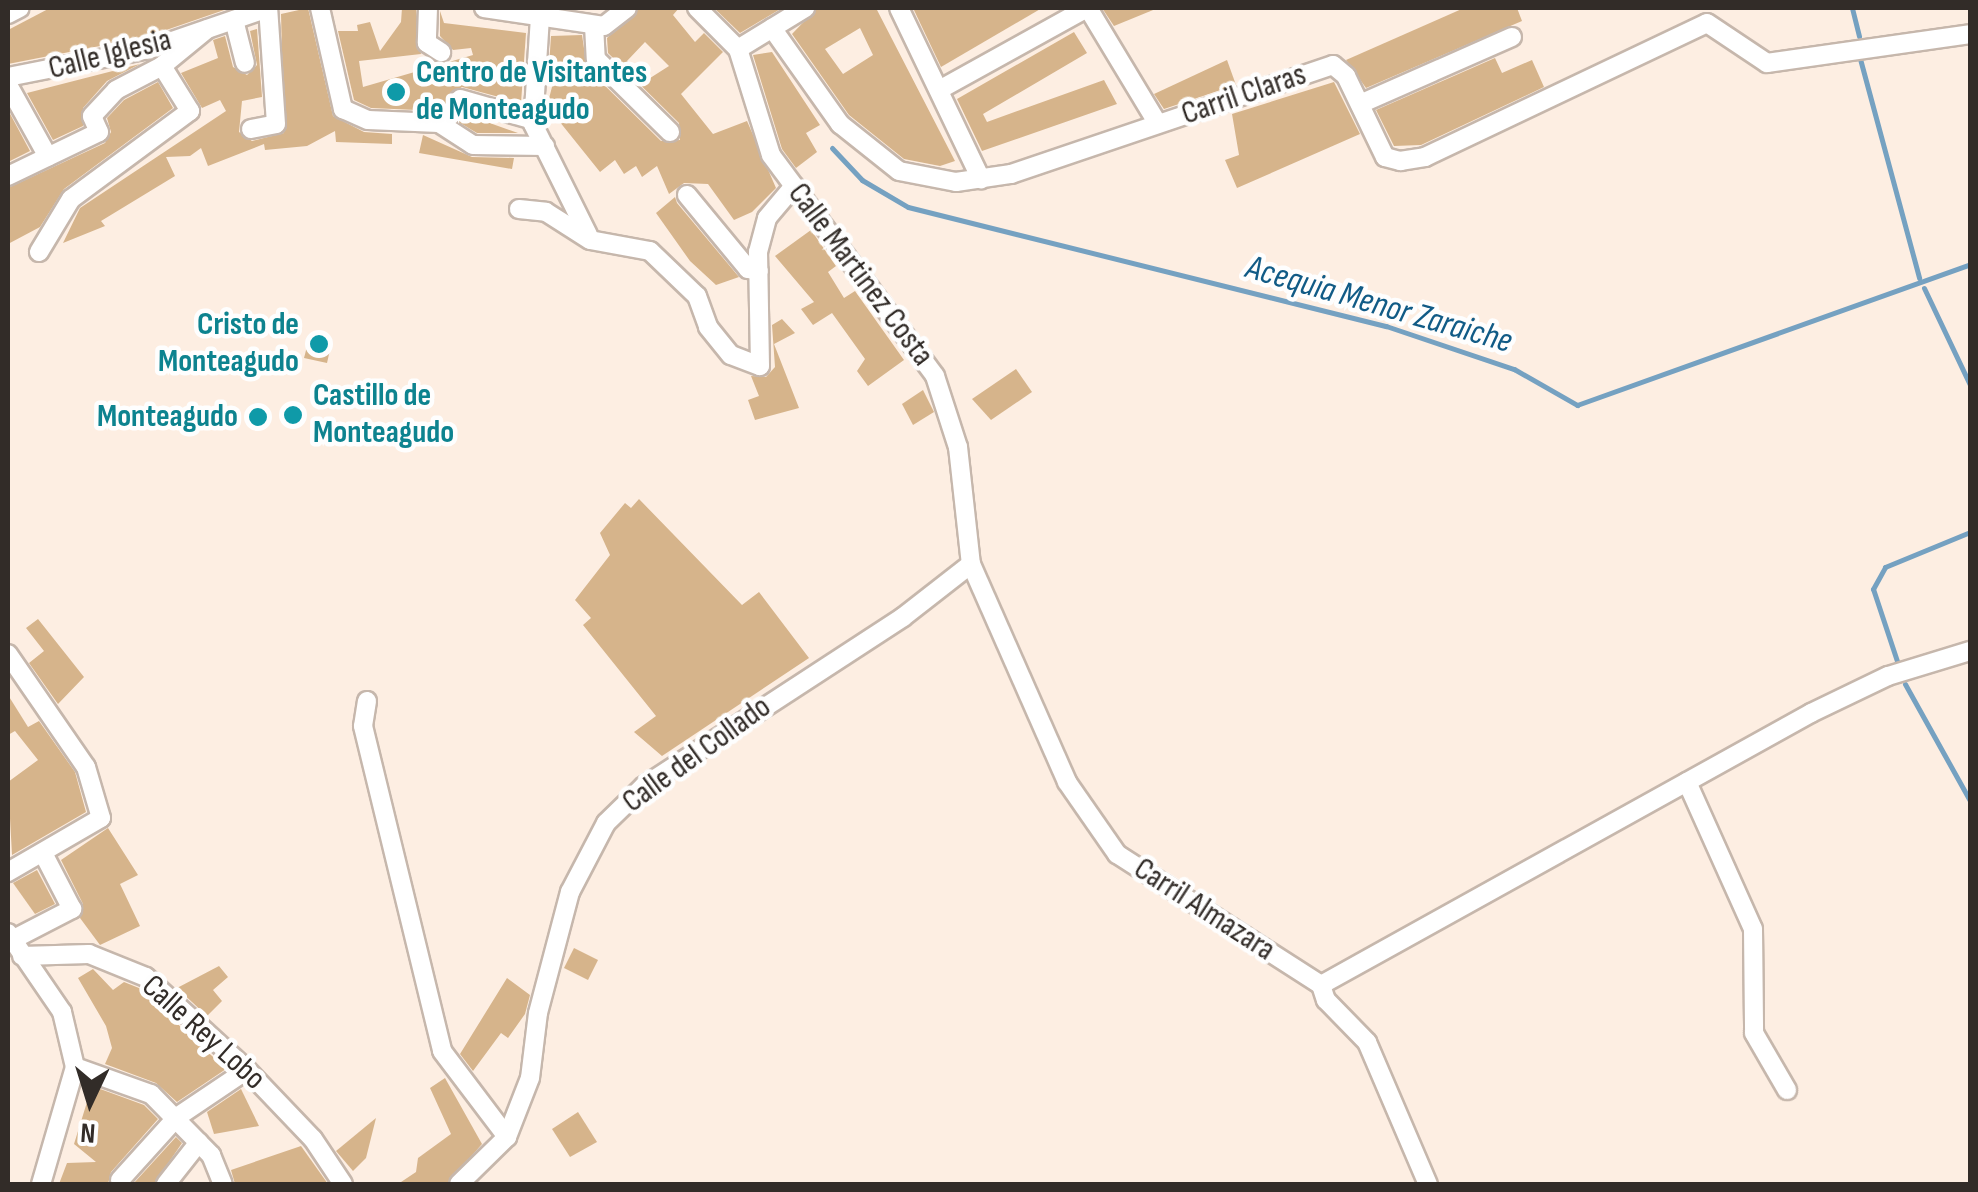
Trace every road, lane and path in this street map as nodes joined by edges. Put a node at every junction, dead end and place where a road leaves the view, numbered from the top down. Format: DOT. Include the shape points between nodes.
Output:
graph roads {
  1 [pos="20,8"];
  2 [pos="268,8"];
  3 [pos="320,8"];
  4 [pos="428,8"];
  5 [pos="484,8"];
  6 [pos="626,8"];
  7 [pos="697,8"];
  8 [pos="805,8"];
  9 [pos="900,8"];
  10 [pos="1087,8"];
  11 [pos="8,14"];
  12 [pos="540,17"];
  13 [pos="234,20"];
  14 [pos="594,24"];
  15 [pos="772,28"];
  16 [pos="207,29"];
  17 [pos="1970,34"];
  18 [pos="1512,37"];
  19 [pos="738,49"];
  20 [pos="441,52"];
  21 [pos="245,63"];
  22 [pos="162,66"];
  23 [pos="8,76"];
  24 [pos="8,85"];
  25 [pos="939,90"];
  26 [pos="460,100"];
  27 [pos="1360,104"];
  28 [pos="533,120"];
  29 [pos="1158,124"];
  30 [pos="251,130"];
  31 [pos="670,132"];
  32 [pos="545,146"];
  33 [pos="48,157"];
  34 [pos="8,176"];
  35 [pos="981,178"];
  36 [pos="794,186"];
  37 [pos="687,195"];
  38 [pos="519,208"];
  39 [pos="590,240"];
  40 [pos="40,252"];
  41 [pos="759,271"];
  42 [pos="971,564"];
  43 [pos="1970,651"];
  44 [pos="8,654"];
  45 [pos="367,702"];
  46 [pos="1687,782"];
  47 [pos="43,852"];
  48 [pos="8,872"];
  49 [pos="14,943"];
  50 [pos="1321,984"];
  51 [pos="76,1067"];
  52 [pos="247,1070"];
  53 [pos="1787,1090"];
  54 [pos="177,1117"];
  55 [pos="507,1137"];
  56 [pos="200,1142"];
  57 [pos="120,1180"];
  58 [pos="41,1184"];
  59 [pos="166,1184"];
  60 [pos="223,1184"];
  61 [pos="342,1184"];
  62 [pos="459,1184"];
  63 [pos="1428,1184"];
  1 -- 11 [label="street"];
  2 -- 13 [label="street, Calle Iglesia"];
  2 -- 30 [label="street" via="276,124"];
  3 -- 32 [label="street" via="343,109 368,120 439,122 473,145"];
  4 -- 20 [label="street" via="427,43"];
  5 -- 12 [label="street"];
  6 -- 14 [label="street" via="604,26"];
  7 -- 19 [label="street, Calle Martinez Costa"];
  8 -- 15 [label="street"];
  9 -- 25 [label="street"];
  10 -- 25 [label="street"];
  10 -- 29 [label="street"];
  12 -- 14 [label="street"];
  12 -- 28 [label="street"];
  13 -- 16 [label="street, Calle Iglesia"];
  13 -- 21 [label="street"];
  14 -- 31 [label="street" via="596,58"];
  15 -- 19 [label="street"];
  15 -- 35 [label="street, Carril Claras" via="840,124 899,171 956,182"];
  16 -- 22 [label="street"];
  16 -- 23 [label="street, Calle Iglesia" via="149,49"];
  17 -- 27 [label="street, Carril Claras" via="1767,62 1707,22 1425,157 1400,161 1386,157"];
  18 -- 27 [label="street"];
  19 -- 36 [label="street, Calle Martinez Costa" via="771,155"];
  22 -- 33 [label="street" via="116,90 92,116 99,132"];
  22 -- 40 [label="street" via="190,111 71,199"];
  24 -- 33 [label="street"];
  25 -- 35 [label="street"];
  26 -- 28 [label="street"];
  27 -- 29 [label="street, Carril Claras" via="1333,66"];
  28 -- 32 [label="street"];
  29 -- 35 [label="street, Carril Claras"];
  32 -- 39 [label="street"];
  33 -- 34 [label="street"];
  36 -- 41 [label="street" via="767,218"];
  36 -- 42 [label="street, Calle Martinez Costa" via="935,376 958,447"];
  37 -- 41 [label="street" via="748,270"];
  38 -- 39 [label="street" via="546,212"];
  39 -- 41 [label="street" via="650,251 697,296 708,327 731,355 760,366"];
  42 -- 50 [label="street, Carril Almazara" via="1066,782 1117,854"];
  42 -- 55 [label="street, Calle del Collado" via="903,617 644,786 606,823 570,892 538,1013 530,1078"];
  43 -- 46 [label="street" via="1888,676"];
  44 -- 47 [label="street" via="86,766 101,809 96,823"];
  45 -- 55 [label="street" via="363,726 442,1050"];
  46 -- 50 [label="street"];
  46 -- 53 [label="street" via="1753,929 1754,1033"];
  47 -- 48 [label="street"];
  47 -- 49 [label="street" via="72,909"];
  49 -- 51 [label="street" via="62,1012"];
  49 -- 52 [label="street, Calle Rey Lobo" via="89,954 146,976"];
  50 -- 63 [label="street, Carril Almazara" via="1326,1000 1367,1042"];
  51 -- 54 [label="street" via="151,1094"];
  51 -- 58 [label="street"];
  52 -- 54 [label="street"];
  52 -- 61 [label="street, Calle Rey Lobo" via="313,1140"];
  54 -- 56 [label="street"];
  54 -- 57 [label="street"];
  55 -- 62 [label="street, Calle del Collado"];
  56 -- 59 [label="street"];
  56 -- 60 [label="street"];
}
